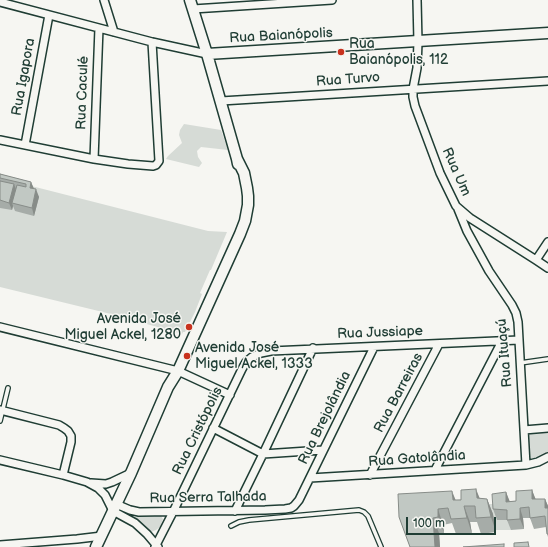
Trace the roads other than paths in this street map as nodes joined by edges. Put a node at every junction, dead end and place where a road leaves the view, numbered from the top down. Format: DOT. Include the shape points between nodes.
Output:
graph roads {
  1 [pos="104,0"];
  2 [pos="332,0"];
  3 [pos="417,0"];
  4 [pos="0,2"];
  5 [pos="11,2"];
  6 [pos="191,4"];
  7 [pos="49,15"];
  8 [pos="99,28"];
  9 [pos="114,32"];
  10 [pos="548,33"];
  11 [pos="152,42"];
  12 [pos="418,42"];
  13 [pos="207,54"];
  14 [pos="548,80"];
  15 [pos="413,89"];
  16 [pos="221,102"];
  17 [pos="0,140"];
  18 [pos="25,145"];
  19 [pos="94,159"];
  20 [pos="456,206"];
  21 [pos="475,222"];
  22 [pos="466,228"];
  23 [pos="548,242"];
  24 [pos="536,260"];
  25 [pos="548,268"];
  26 [pos="0,327"];
  27 [pos="519,340"];
  28 [pos="502,341"];
  29 [pos="439,344"];
  30 [pos="374,347"];
  31 [pos="313,348"];
  32 [pos="548,359"];
  33 [pos="246,362"];
  34 [pos="520,363"];
  35 [pos="176,370"];
  36 [pos="8,388"];
  37 [pos="230,395"];
  38 [pos="1,410"];
  39 [pos="0,421"];
  40 [pos="213,428"];
  41 [pos="548,428"];
  42 [pos="524,430"];
  43 [pos="324,450"];
  44 [pos="263,454"];
  45 [pos="548,457"];
  46 [pos="0,460"];
  47 [pos="526,465"];
  48 [pos="435,470"];
  49 [pos="131,473"];
  50 [pos="63,475"];
  51 [pos="370,475"];
  52 [pos="310,478"];
  53 [pos="87,482"];
  54 [pos="299,500"];
  55 [pos="115,507"];
  56 [pos="235,511"];
  57 [pos="135,512"];
  58 [pos="173,512"];
  59 [pos="131,520"];
  60 [pos="232,526"];
  61 [pos="98,543"];
  62 [pos="0,544"];
  63 [pos="157,546"];
  64 [pos="381,547"];
  1 -- 9 [label="street"];
  2 -- 6 [label="street"];
  3 -- 12 [label="street, Rua Um"];
  4 -- 5 [label="street"];
  5 -- 7 [label="street"];
  6 -- 13 [label="street"];
  7 -- 8 [label="street"];
  7 -- 18 [label="street, Rua Igapora"];
  8 -- 9 [label="street"];
  8 -- 19 [label="street, Rua Caculé"];
  9 -- 11 [label="street"];
  10 -- 12 [label="street, Rua Baianópolis"];
  11 -- 13 [label="street"];
  11 -- 19 [label="street" via="159,161 153,166"];
  12 -- 13 [label="street, Rua Baianópolis"];
  12 -- 15 [label="street, Rua Um"];
  13 -- 16 [label="street"];
  14 -- 15 [label="street, Rua Turvo"];
  15 -- 16 [label="street, Rua Turvo"];
  15 -- 20 [label="street, Rua Um" via="415,106"];
  16 -- 35 [label="street" via="242,183 242,207 229,246"];
  17 -- 18 [label="street"];
  18 -- 19 [label="street"];
  20 -- 21 [label="street, Rua Um"];
  20 -- 22 [label="street, Rua Ituaçú"];
  21 -- 22 [label="street" via="470,222"];
  21 -- 24 [label="street, Rua Um"];
  22 -- 27 [label="street, Rua Ituaçú" via="516,313"];
  23 -- 24 [label="street"];
  24 -- 25 [label="street, Rua Um"];
  26 -- 35 [label="street"];
  27 -- 28 [label="street, Rua Jussiape"];
  27 -- 34 [label="street, Rua Ituaçú"];
  28 -- 29 [label="street, Rua Jussiape"];
  28 -- 48 [label="street"];
  29 -- 30 [label="street, Rua Jussiape"];
  29 -- 51 [label="street, Rua Barreiras"];
  30 -- 31 [label="street, Rua Jussiape"];
  30 -- 43 [label="street, Rua Brejolândia"];
  31 -- 33 [label="street, Rua Jussiape" via="261,353"];
  31 -- 44 [label="street"];
  32 -- 34 [label="lane"];
  33 -- 37 [label="street, Rua Cristópolis"];
  34 -- 42 [label="street, Rua Ituaçú"];
  35 -- 37 [label="street"];
  35 -- 49 [label="street"];
  36 -- 38 [label="lane"];
  37 -- 40 [label="street, Rua Cristópolis"];
  38 -- 39 [label="lane"];
  38 -- 50 [label="street" via="59,425 68,431 71,442"];
  40 -- 44 [label="street"];
  40 -- 58 [label="street, Rua Cristópolis"];
  41 -- 42 [label="street"];
  42 -- 47 [label="street, Rua Ituaçú"];
  43 -- 44 [label="street"];
  43 -- 52 [label="street, Rua Brejolândia"];
  44 -- 56 [label="street"];
  45 -- 47 [label="street, Rua Gatolândia"];
  46 -- 50 [label="street"];
  47 -- 48 [label="street, Rua Gatolândia"];
  48 -- 51 [label="street, Rua Gatolândia"];
  49 -- 53 [label="street" via="106,484"];
  49 -- 55 [label="street"];
  50 -- 53 [label="street"];
  51 -- 52 [label="street, Rua Gatolândia"];
  52 -- 54 [label="street, Rua Brejolândia"];
  53 -- 55 [label="street" via="106,495"];
  54 -- 56 [label="street, Rua Serra Talhada" via="294,506 285,509"];
  55 -- 57 [label="street, Rua Serra Talhada"];
  55 -- 59 [label="street, Rua Serra Talhada"];
  55 -- 61 [label="street"];
  56 -- 58 [label="street, Rua Serra Talhada"];
  57 -- 58 [label="street, Rua Serra Talhada"];
  57 -- 59 [label="street"];
  58 -- 63 [label="street, Rua Cristópolis"];
  59 -- 63 [label="street, Rua Serra Talhada"];
  60 -- 64 [label="lane" via="250,520 359,510 368,516"];
  61 -- 62 [label="street" via="76,539"];
}
